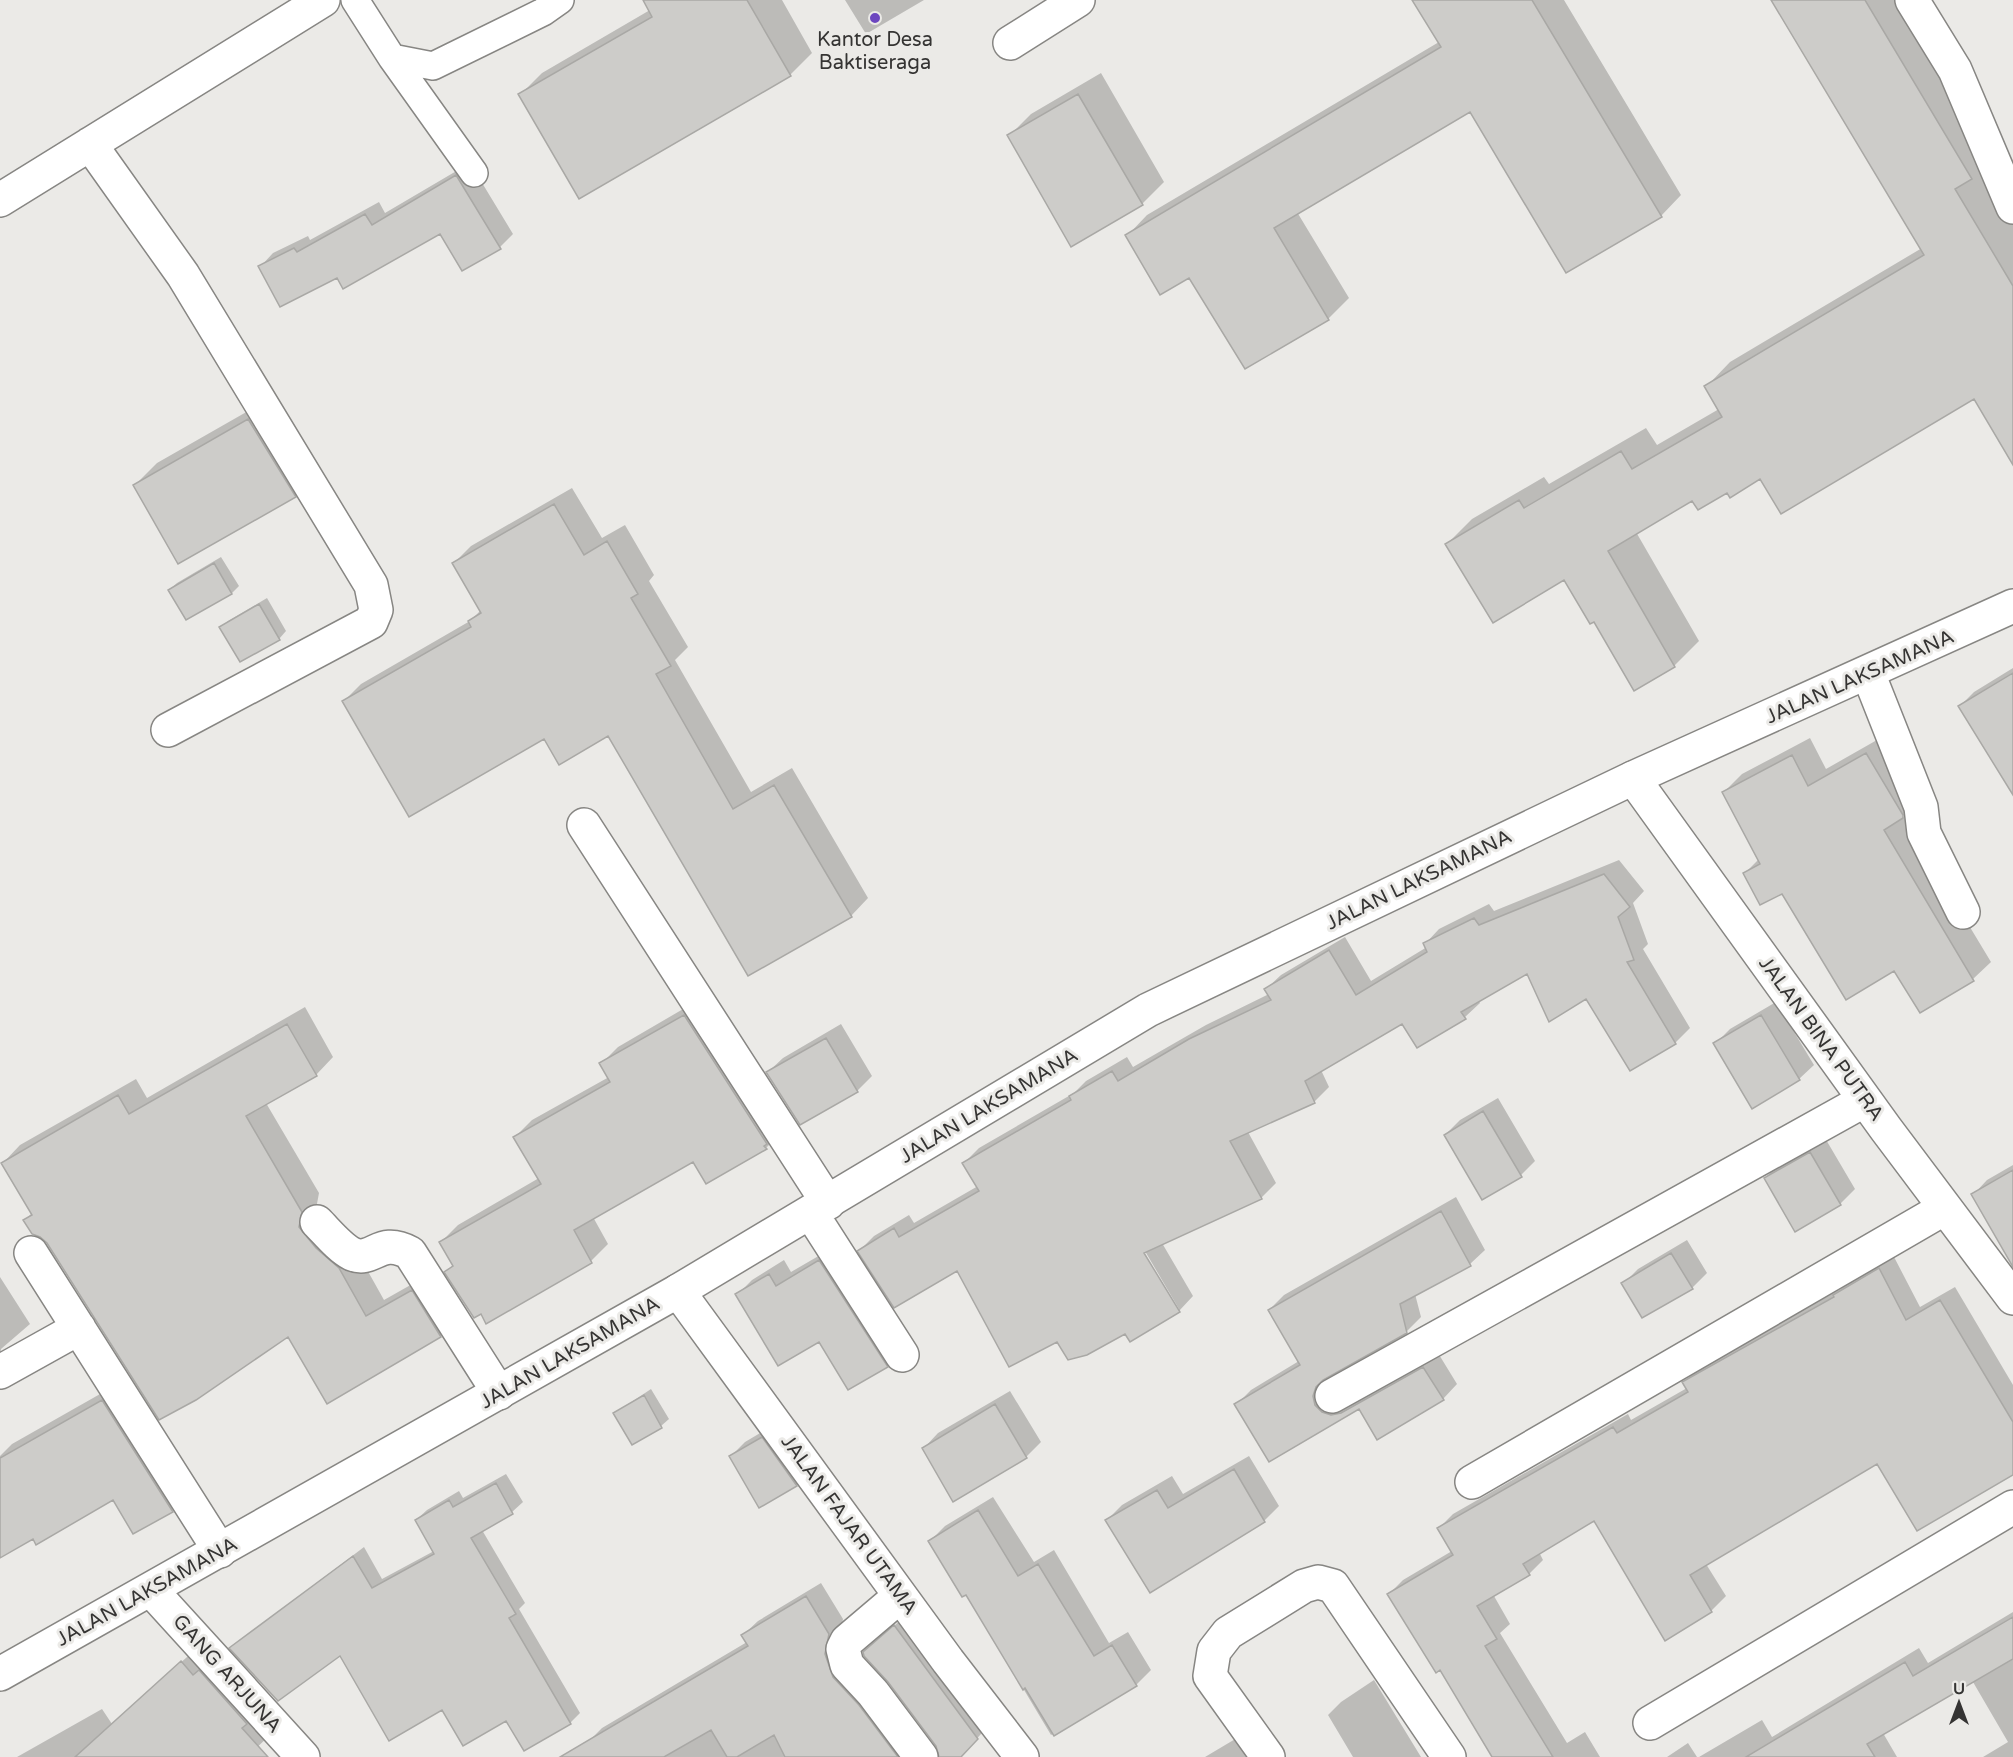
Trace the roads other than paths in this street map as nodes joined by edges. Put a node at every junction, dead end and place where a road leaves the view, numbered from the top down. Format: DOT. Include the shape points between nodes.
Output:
graph roads {
  1 [pos="323,0"];
  2 [pos="355,0"];
  3 [pos="560,0"];
  4 [pos="1078,0"];
  5 [pos="1912,0"];
  6 [pos="1010,43"];
  7 [pos="392,58"];
  8 [pos="90,144"];
  9 [pos="474,173"];
  10 [pos="0,200"];
  11 [pos="2013,207"];
  12 [pos="2013,606"];
  13 [pos="1868,673"];
  14 [pos="168,730"];
  15 [pos="1633,778"];
  16 [pos="584,825"];
  17 [pos="1963,912"];
  18 [pos="1865,1100"];
  19 [pos="820,1208"];
  20 [pos="1945,1208"];
  21 [pos="317,1222"];
  22 [pos="31,1253"];
  23 [pos="678,1291"];
  24 [pos="2013,1298"];
  25 [pos="79,1328"];
  26 [pos="902,1355"];
  27 [pos="0,1372"];
  28 [pos="499,1394"];
  29 [pos="1332,1396"];
  30 [pos="1472,1482"];
  31 [pos="2013,1507"];
  32 [pos="220,1551"];
  33 [pos="151,1590"];
  34 [pos="900,1596"];
  35 [pos="0,1674"];
  36 [pos="1650,1724"];
  37 [pos="303,1757"];
  38 [pos="921,1757"];
  39 [pos="1022,1757"];
  40 [pos="1268,1757"];
  41 [pos="1449,1757"];
  1 -- 8 [label="street"];
  2 -- 7 [label="lane"];
  3 -- 7 [label="lane" via="433,66"];
  4 -- 6 [label="street"];
  5 -- 11 [label="street" via="1955,70"];
  7 -- 9 [label="lane"];
  8 -- 10 [label="street"];
  8 -- 14 [label="street" via="183,275 371,585 376,610 371,622"];
  12 -- 13 [label="street, JALAN LAKSAMANA"];
  13 -- 15 [label="street, JALAN LAKSAMANA"];
  13 -- 17 [label="street" via="1921,807 1924,833"];
  15 -- 18 [label="street, JALAN BINA PUTRA"];
  15 -- 19 [label="street, JALAN LAKSAMANA" via="1148,1010"];
  16 -- 19 [label="street"];
  18 -- 20 [label="street, JALAN BINA PUTRA"];
  18 -- 29 [label="street"];
  19 -- 23 [label="street, JALAN LAKSAMANA"];
  19 -- 26 [label="street"];
  20 -- 24 [label="street, JALAN BINA PUTRA"];
  20 -- 30 [label="street"];
  21 -- 28 [label="street" via="354,1255 366,1256 388,1246 398,1246 410,1253"];
  22 -- 25 [label="street"];
  23 -- 28 [label="street, JALAN LAKSAMANA"];
  23 -- 34 [label="street, JALAN FAJAR UTAMA"];
  25 -- 27 [label="street"];
  25 -- 32 [label="street"];
  28 -- 32 [label="street, JALAN LAKSAMANA"];
  31 -- 36 [label="street"];
  32 -- 33 [label="street, JALAN LAKSAMANA"];
  33 -- 35 [label="street, JALAN LAKSAMANA"];
  33 -- 37 [label="street, GANG ARJUNA"];
  34 -- 38 [label="street" via="847,1641 843,1649 847,1665"];
  34 -- 39 [label="street, JALAN FAJAR UTAMA"];
  40 -- 41 [label="street" via="1210,1676 1214,1651 1228,1633 1304,1586 1318,1582 1333,1586"];
}
